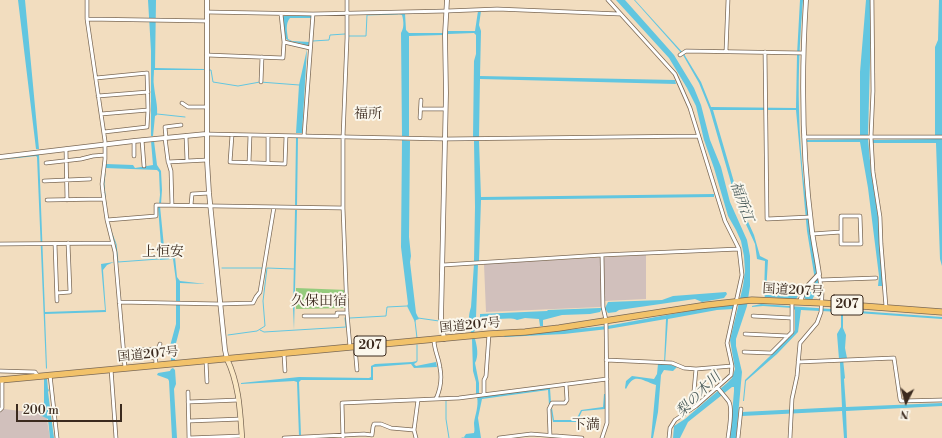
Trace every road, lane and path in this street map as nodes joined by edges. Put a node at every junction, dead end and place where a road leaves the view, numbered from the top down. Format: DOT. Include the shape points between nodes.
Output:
graph roads {
  1 [pos="86,0"];
  2 [pos="207,0"];
  3 [pos="347,0"];
  4 [pos="447,0"];
  5 [pos="608,0"];
  6 [pos="728,0"];
  7 [pos="806,0"];
  8 [pos="872,0"];
  9 [pos="447,11"];
  10 [pos="207,12"];
  11 [pos="346,13"];
  12 [pos="281,14"];
  13 [pos="313,14"];
  14 [pos="620,14"];
  15 [pos="87,19"];
  16 [pos="207,21"];
  17 [pos="284,42"];
  18 [pos="310,48"];
  19 [pos="726,51"];
  20 [pos="765,52"];
  21 [pos="802,53"];
  22 [pos="207,55"];
  23 [pos="680,55"];
  24 [pos="262,57"];
  25 [pos="96,78"];
  26 [pos="261,82"];
  27 [pos="148,92"];
  28 [pos="98,96"];
  29 [pos="421,100"];
  30 [pos="182,103"];
  31 [pos="206,107"];
  32 [pos="421,109"];
  33 [pos="148,110"];
  34 [pos="445,110"];
  35 [pos="101,114"];
  36 [pos="420,118"];
  37 [pos="181,125"];
  38 [pos="104,132"];
  39 [pos="206,134"];
  40 [pos="232,135"];
  41 [pos="250,135"];
  42 [pos="186,136"];
  43 [pos="268,136"];
  44 [pos="286,136"];
  45 [pos="304,136"];
  46 [pos="698,136"];
  47 [pos="343,137"];
  48 [pos="804,137"];
  49 [pos="869,137"];
  50 [pos="942,137"];
  51 [pos="165,138"];
  52 [pos="445,139"];
  53 [pos="142,140"];
  54 [pos="134,141"];
  55 [pos="105,144"];
  56 [pos="66,149"];
  57 [pos="106,155"];
  58 [pos="134,156"];
  59 [pos="0,157"];
  60 [pos="66,160"];
  61 [pos="206,160"];
  62 [pos="187,161"];
  63 [pos="168,162"];
  64 [pos="46,163"];
  65 [pos="249,163"];
  66 [pos="268,163"];
  67 [pos="144,166"];
  68 [pos="66,180"];
  69 [pos="90,180"];
  70 [pos="44,181"];
  71 [pos="209,193"];
  72 [pos="103,199"];
  73 [pos="47,200"];
  74 [pos="67,200"];
  75 [pos="172,205"];
  76 [pos="191,205"];
  77 [pos="210,206"];
  78 [pos="274,207"];
  79 [pos="343,208"];
  80 [pos="810,217"];
  81 [pos="107,220"];
  82 [pos="841,232"];
  83 [pos="812,234"];
  84 [pos="68,243"];
  85 [pos="113,243"];
  86 [pos="0,244"];
  87 [pos="55,244"];
  88 [pos="739,249"];
  89 [pos="602,255"];
  90 [pos="443,265"];
  91 [pos="819,274"];
  92 [pos="876,278"];
  93 [pos="820,280"];
  94 [pos="57,293"];
  95 [pos="57,301"];
  96 [pos="736,301"];
  97 [pos="119,302"];
  98 [pos="800,302"];
  99 [pos="220,304"];
  100 [pos="791,305"];
  101 [pos="822,305"];
  102 [pos="886,308"];
  103 [pos="942,312"];
  104 [pos="347,313"];
  105 [pos="304,316"];
  106 [pos="753,316"];
  107 [pos="791,318"];
  108 [pos="606,322"];
  109 [pos="489,334"];
  110 [pos="745,334"];
  111 [pos="788,336"];
  112 [pos="444,339"];
  113 [pos="434,340"];
  114 [pos="160,344"];
  115 [pos="353,347"];
  116 [pos="155,349"];
  117 [pos="125,351"];
  118 [pos="744,352"];
  119 [pos="284,354"];
  120 [pos="155,357"];
  121 [pos="227,359"];
  122 [pos="606,360"];
  123 [pos="206,361"];
  124 [pos="798,362"];
  125 [pos="156,365"];
  126 [pos="732,366"];
  127 [pos="125,368"];
  128 [pos="715,368"];
  129 [pos="111,369"];
  130 [pos="696,369"];
  131 [pos="357,370"];
  132 [pos="0,371"];
  133 [pos="285,371"];
  134 [pos="50,375"];
  135 [pos="38,376"];
  136 [pos="607,378"];
  137 [pos="1,380"];
  138 [pos="207,382"];
  139 [pos="715,382"];
  140 [pos="566,384"];
  141 [pos="717,387"];
  142 [pos="188,392"];
  143 [pos="480,395"];
  144 [pos="436,399"];
  145 [pos="239,400"];
  146 [pos="418,400"];
  147 [pos="942,400"];
  148 [pos="188,402"];
  149 [pos="692,404"];
  150 [pos="741,409"];
  151 [pos="0,410"];
  152 [pos="241,419"];
  153 [pos="189,420"];
  154 [pos="414,430"];
  155 [pos="531,434"];
  156 [pos="550,435"];
  157 [pos="242,437"];
  158 [pos="300,437"];
  159 [pos="343,437"];
  160 [pos="57,438"];
  161 [pos="116,438"];
  162 [pos="284,438"];
  163 [pos="416,438"];
  164 [pos="499,438"];
  165 [pos="531,438"];
  166 [pos="582,438"];
  167 [pos="602,438"];
  168 [pos="669,438"];
  169 [pos="728,438"];
  170 [pos="738,438"];
  171 [pos="790,438"];
  1 -- 15 [label="street"];
  2 -- 10 [label="street"];
  3 -- 11 [label="street"];
  4 -- 9 [label="street"];
  5 -- 14 [label="street"];
  6 -- 19 [label="street"];
  7 -- 21 [label="street"];
  8 -- 49 [label="street" via="873,91"];
  9 -- 11 [label="street"];
  9 -- 14 [label="street" via="497,9"];
  9 -- 34 [label="street"];
  10 -- 12 [label="street"];
  10 -- 16 [label="street"];
  11 -- 13 [label="street"];
  11 -- 47 [label="street"];
  12 -- 13 [label="street"];
  12 -- 17 [label="street"];
  13 -- 18 [label="street"];
  14 -- 46 [label="street" via="675,74 690,108"];
  15 -- 16 [label="street"];
  15 -- 25 [label="street"];
  16 -- 22 [label="street"];
  17 -- 18 [label="street"];
  17 -- 24 [label="street" via="283,58"];
  18 -- 45 [label="street"];
  19 -- 20 [label="street"];
  19 -- 23 [label="street" via="686,51"];
  20 -- 21 [label="street"];
  20 -- 80 [label="street" via="767,219"];
  21 -- 48 [label="street"];
  22 -- 24 [label="street"];
  22 -- 31 [label="street"];
  24 -- 26 [label="street"];
  25 -- 27 [label="street" via="147,73"];
  25 -- 28 [label="street"];
  27 -- 28 [label="street"];
  27 -- 33 [label="street"];
  28 -- 35 [label="street"];
  29 -- 32 [label="street"];
  30 -- 31 [label="street" via="188,107"];
  31 -- 39 [label="street"];
  32 -- 34 [label="street"];
  32 -- 36 [label="street"];
  33 -- 35 [label="street"];
  33 -- 38 [label="street" via="147,127"];
  34 -- 52 [label="street"];
  35 -- 38 [label="street"];
  37 -- 51 [label="street" via="165,127"];
  38 -- 55 [label="street"];
  39 -- 40 [label="street"];
  39 -- 42 [label="street"];
  39 -- 61 [label="street"];
  40 -- 41 [label="street"];
  40 -- 65 [label="street" via="230,162"];
  41 -- 43 [label="street"];
  41 -- 65 [label="street"];
  42 -- 51 [label="street"];
  42 -- 62 [label="street"];
  43 -- 44 [label="street"];
  43 -- 66 [label="street"];
  44 -- 45 [label="street"];
  44 -- 66 [label="street" via="285,164"];
  45 -- 47 [label="street"];
  46 -- 52 [label="street"];
  46 -- 88 [label="street" via="726,221"];
  47 -- 52 [label="street"];
  47 -- 79 [label="street"];
  48 -- 49 [label="street"];
  48 -- 80 [label="street"];
  49 -- 50 [label="street"];
  49 -- 102 [label="street" via="880,217"];
  51 -- 53 [label="street"];
  51 -- 63 [label="street"];
  52 -- 90 [label="street"];
  53 -- 54 [label="street"];
  53 -- 67 [label="street"];
  54 -- 55 [label="street"];
  54 -- 58 [label="street"];
  55 -- 56 [label="street"];
  55 -- 57 [label="street"];
  56 -- 59 [label="street"];
  56 -- 60 [label="street"];
  57 -- 60 [label="street"];
  57 -- 72 [label="street" via="102,184"];
  60 -- 64 [label="street"];
  60 -- 68 [label="street"];
  61 -- 62 [label="street"];
  61 -- 71 [label="street"];
  62 -- 63 [label="street"];
  63 -- 75 [label="street" via="171,171"];
  65 -- 66 [label="street"];
  68 -- 69 [label="street"];
  68 -- 70 [label="street"];
  68 -- 74 [label="street"];
  71 -- 76 [label="street" via="192,194"];
  71 -- 77 [label="street"];
  72 -- 74 [label="street"];
  72 -- 81 [label="street"];
  73 -- 74 [label="street"];
  75 -- 76 [label="street"];
  75 -- 81 [label="street" via="156,205 156,216"];
  76 -- 77 [label="street"];
  77 -- 78 [label="street"];
  77 -- 99 [label="street"];
  78 -- 79 [label="street"];
  78 -- 99 [label="street" via="260,292 253,302"];
  79 -- 104 [label="street"];
  80 -- 83 [label="street"];
  81 -- 85 [label="street"];
  82 -- 82 [label="street" via="841,216 860,216 861,244 841,244"];
  82 -- 83 [label="street"];
  83 -- 91 [label="street"];
  84 -- 85 [label="street"];
  84 -- 87 [label="street"];
  84 -- 94 [label="street" via="70,292"];
  85 -- 97 [label="street"];
  86 -- 87 [label="street"];
  87 -- 94 [label="street"];
  88 -- 89 [label="street"];
  88 -- 96 [label="street" via="742,275"];
  89 -- 90 [label="street"];
  89 -- 108 [label="street" via="603,307"];
  90 -- 112 [label="street" via="441,318"];
  91 -- 93 [label="street"];
  91 -- 98 [label="street" via="804,290"];
  92 -- 93 [label="street"];
  93 -- 101 [label="street"];
  94 -- 95 [label="street"];
  96 -- 100 [label="highway, 国道207号 / 207" via="752,300"];
  96 -- 108 [label="highway, 国道207号 / 207"];
  96 -- 126 [label="street" via="727,344"];
  97 -- 99 [label="street"];
  97 -- 117 [label="street"];
  98 -- 100 [label="highway, 国道207号 / 207"];
  98 -- 101 [label="highway, 国道207号 / 207"];
  99 -- 121 [label="street"];
  100 -- 107 [label="street"];
  101 -- 102 [label="highway, 国道207号 / 207"];
  101 -- 124 [label="street" via="817,323 800,343"];
  102 -- 103 [label="highway, 国道207号 / 207"];
  104 -- 105 [label="street" via="337,316"];
  104 -- 115 [label="street"];
  106 -- 107 [label="street"];
  107 -- 111 [label="street" via="792,332"];
  108 -- 109 [label="highway, 国道207号 / 207"];
  108 -- 122 [label="street"];
  109 -- 112 [label="highway, 国道207号 / 207"];
  109 -- 143 [label="street" via="486,376"];
  110 -- 111 [label="street"];
  111 -- 118 [label="street" via="771,353"];
  112 -- 113 [label="highway, 国道207号 / 207"];
  113 -- 115 [label="highway, 国道207号 / 207"];
  113 -- 144 [label="street" via="441,379"];
  114 -- 116 [label="street" via="158,349"];
  115 -- 119 [label="highway, 国道207号 / 207"];
  115 -- 131 [label="street"];
  116 -- 117 [label="street"];
  116 -- 120 [label="street"];
  117 -- 120 [label="street" via="129,359"];
  117 -- 127 [label="street"];
  119 -- 121 [label="highway, 国道207号 / 207"];
  119 -- 133 [label="street"];
  120 -- 125 [label="street"];
  121 -- 123 [label="highway, 国道207号 / 207"];
  121 -- 145 [label="main road" via="234,375"];
  122 -- 130 [label="street" via="672,362 684,368"];
  122 -- 136 [label="street"];
  123 -- 125 [label="highway, 国道207号 / 207"];
  123 -- 138 [label="street"];
  124 -- 147 [label="street" via="894,358 901,401"];
  124 -- 171 [label="street" via="791,408"];
  125 -- 127 [label="highway, 国道207号 / 207"];
  126 -- 128 [label="street"];
  126 -- 141 [label="street" via="731,375"];
  127 -- 129 [label="highway, 国道207号 / 207"];
  128 -- 130 [label="street"];
  128 -- 139 [label="street"];
  129 -- 134 [label="highway, 国道207号 / 207"];
  129 -- 161 [label="street"];
  130 -- 149 [label="street"];
  132 -- 135 [label="street" via="35,372"];
  134 -- 135 [label="highway, 国道207号 / 207"];
  134 -- 160 [label="street"];
  135 -- 137 [label="highway, 国道207号 / 207"];
  136 -- 140 [label="street"];
  136 -- 167 [label="street" via="607,423"];
  137 -- 151 [label="street"];
  140 -- 143 [label="street"];
  140 -- 156 [label="street" via="565,404 552,403 549,409"];
  141 -- 168 [label="street" via="675,420 670,428"];
  141 -- 169 [label="street" via="729,402"];
  142 -- 148 [label="street"];
  143 -- 144 [label="street"];
  144 -- 146 [label="street"];
  145 -- 148 [label="street"];
  145 -- 152 [label="main road"];
  146 -- 154 [label="street"];
  146 -- 159 [label="street" via="342,403"];
  148 -- 153 [label="street"];
  150 -- 170 [label="street"];
  152 -- 153 [label="street"];
  152 -- 157 [label="main road"];
  153 -- 157 [label="street" via="189,438"];
  154 -- 159 [label="street" via="374,424 372,435"];
  154 -- 163 [label="street"];
  155 -- 156 [label="street"];
  155 -- 164 [label="street"];
  155 -- 165 [label="street"];
  156 -- 166 [label="street"];
  158 -- 159 [label="street"];
  158 -- 162 [label="street"];
}
